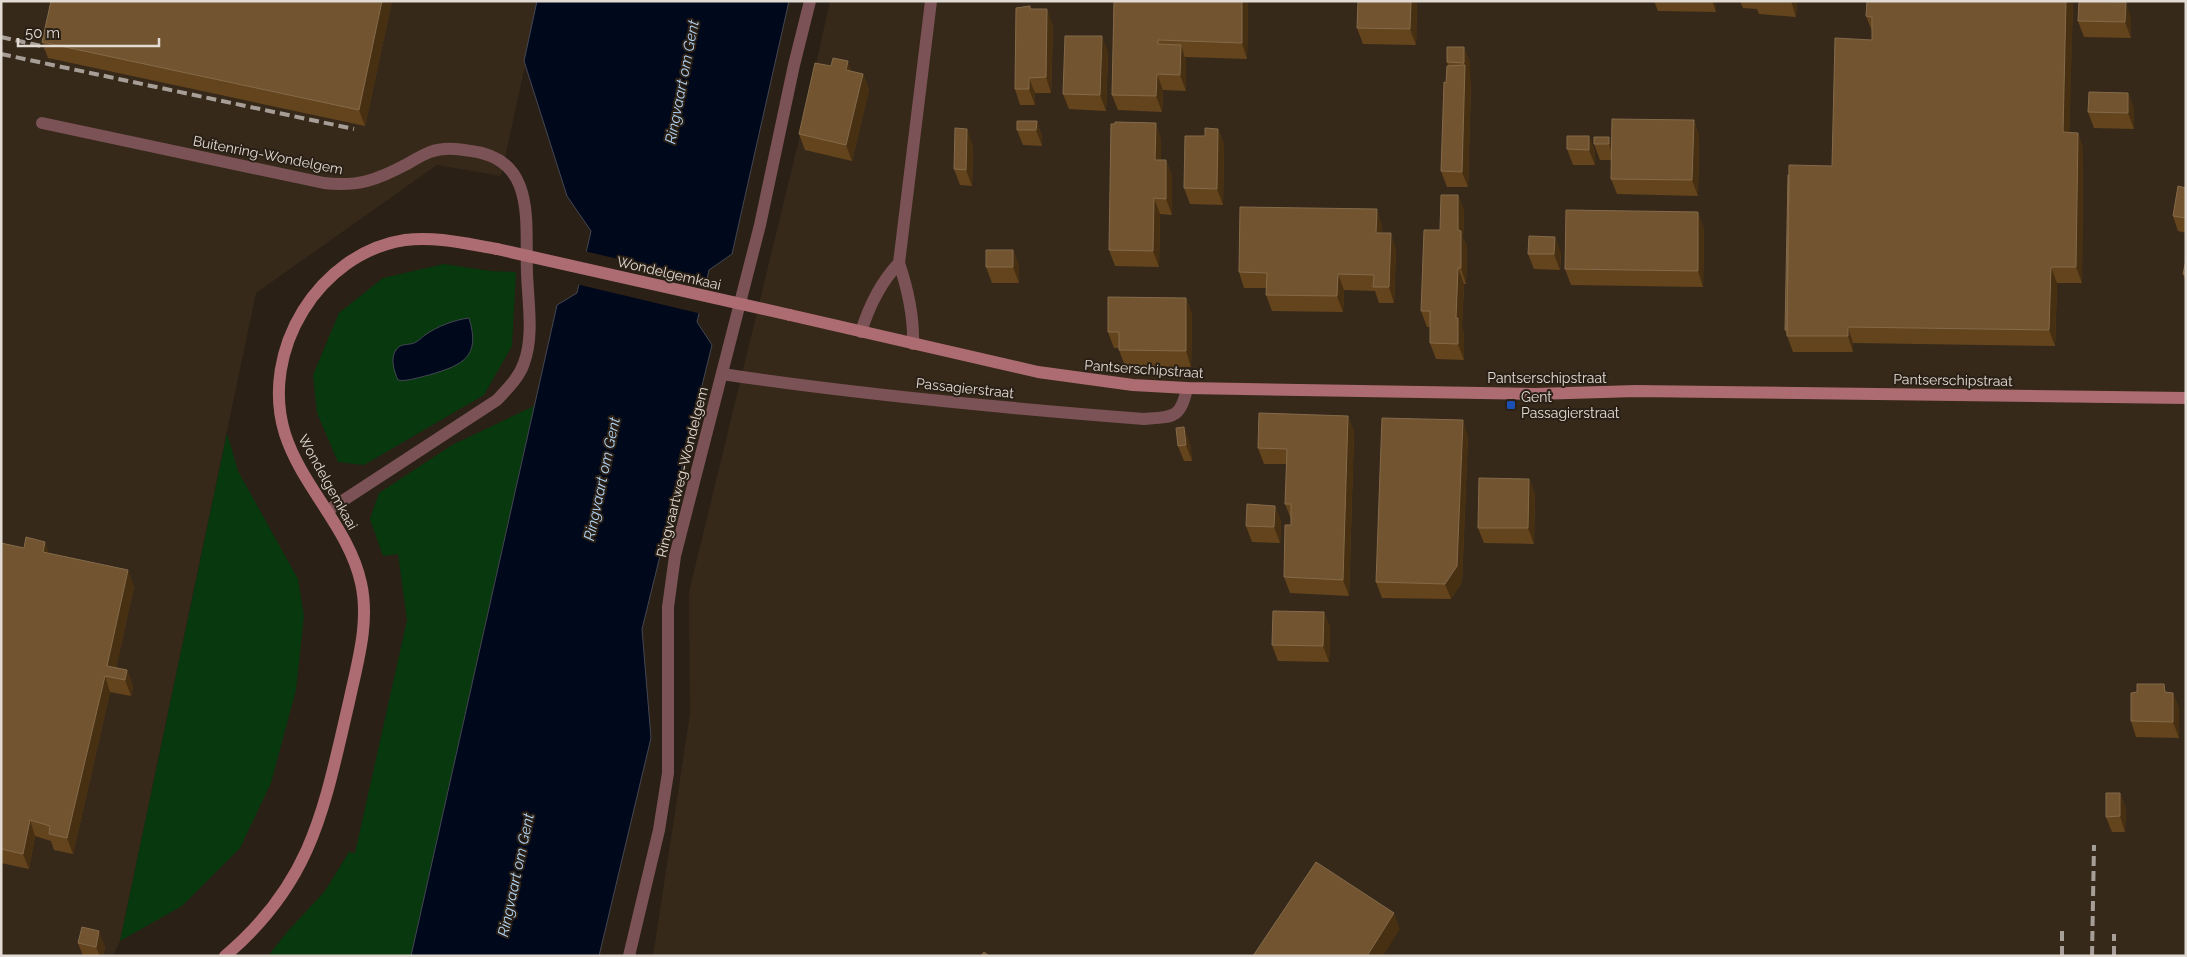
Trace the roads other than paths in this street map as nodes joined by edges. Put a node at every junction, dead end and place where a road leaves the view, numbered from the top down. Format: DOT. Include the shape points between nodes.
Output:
graph roads {
  1 [pos="810,1"];
  2 [pos="931,1"];
  3 [pos="42,123"];
  4 [pos="899,263"];
  5 [pos="861,332"];
  6 [pos="914,344"];
  7 [pos="722,374"];
  8 [pos="1186,388"];
  9 [pos="2186,398"];
  10 [pos="327,511"];
  11 [pos="225,956"];
  12 [pos="630,956"];
  1 -- 7 [label="street, Ringvaartweg-Wondelgem" via="760,225"];
  2 -- 4 [label="street"];
  3 -- 10 [label="street, Buitenring-Wondelgem" via="334,184 360,184 382,178 430,152 448,148 497,157 518,179 524,202 529,338 520,371 497,400"];
  4 -- 5 [label="street" via="884,280"];
  4 -- 6 [label="street" via="914,321"];
  5 -- 6 [label="main road, Wondelgemkaai"];
  5 -- 10 [label="main road, Wondelgemkaai, bridge" via="497,249 440,239 405,240 386,245 355,258 326,282 300,314 282,361 280,410 284,431 291,451"];
  6 -- 8 [label="main road, Pantserschipstraat" via="1084,380"];
  7 -- 8 [label="street, Passagierstraat" via="806,386 1144,419 1177,414 1183,406"];
  7 -- 12 [label="street, Ringvaartweg-Wondelgem" via="675,556 668,607 668,773"];
  8 -- 9 [label="main road, Pantserschipstraat" via="1535,394 1636,391"];
  10 -- 11 [label="main road, Wondelgemkaai" via="352,556 361,583 364,612 362,645 317,829 289,886 258,925"];
}
